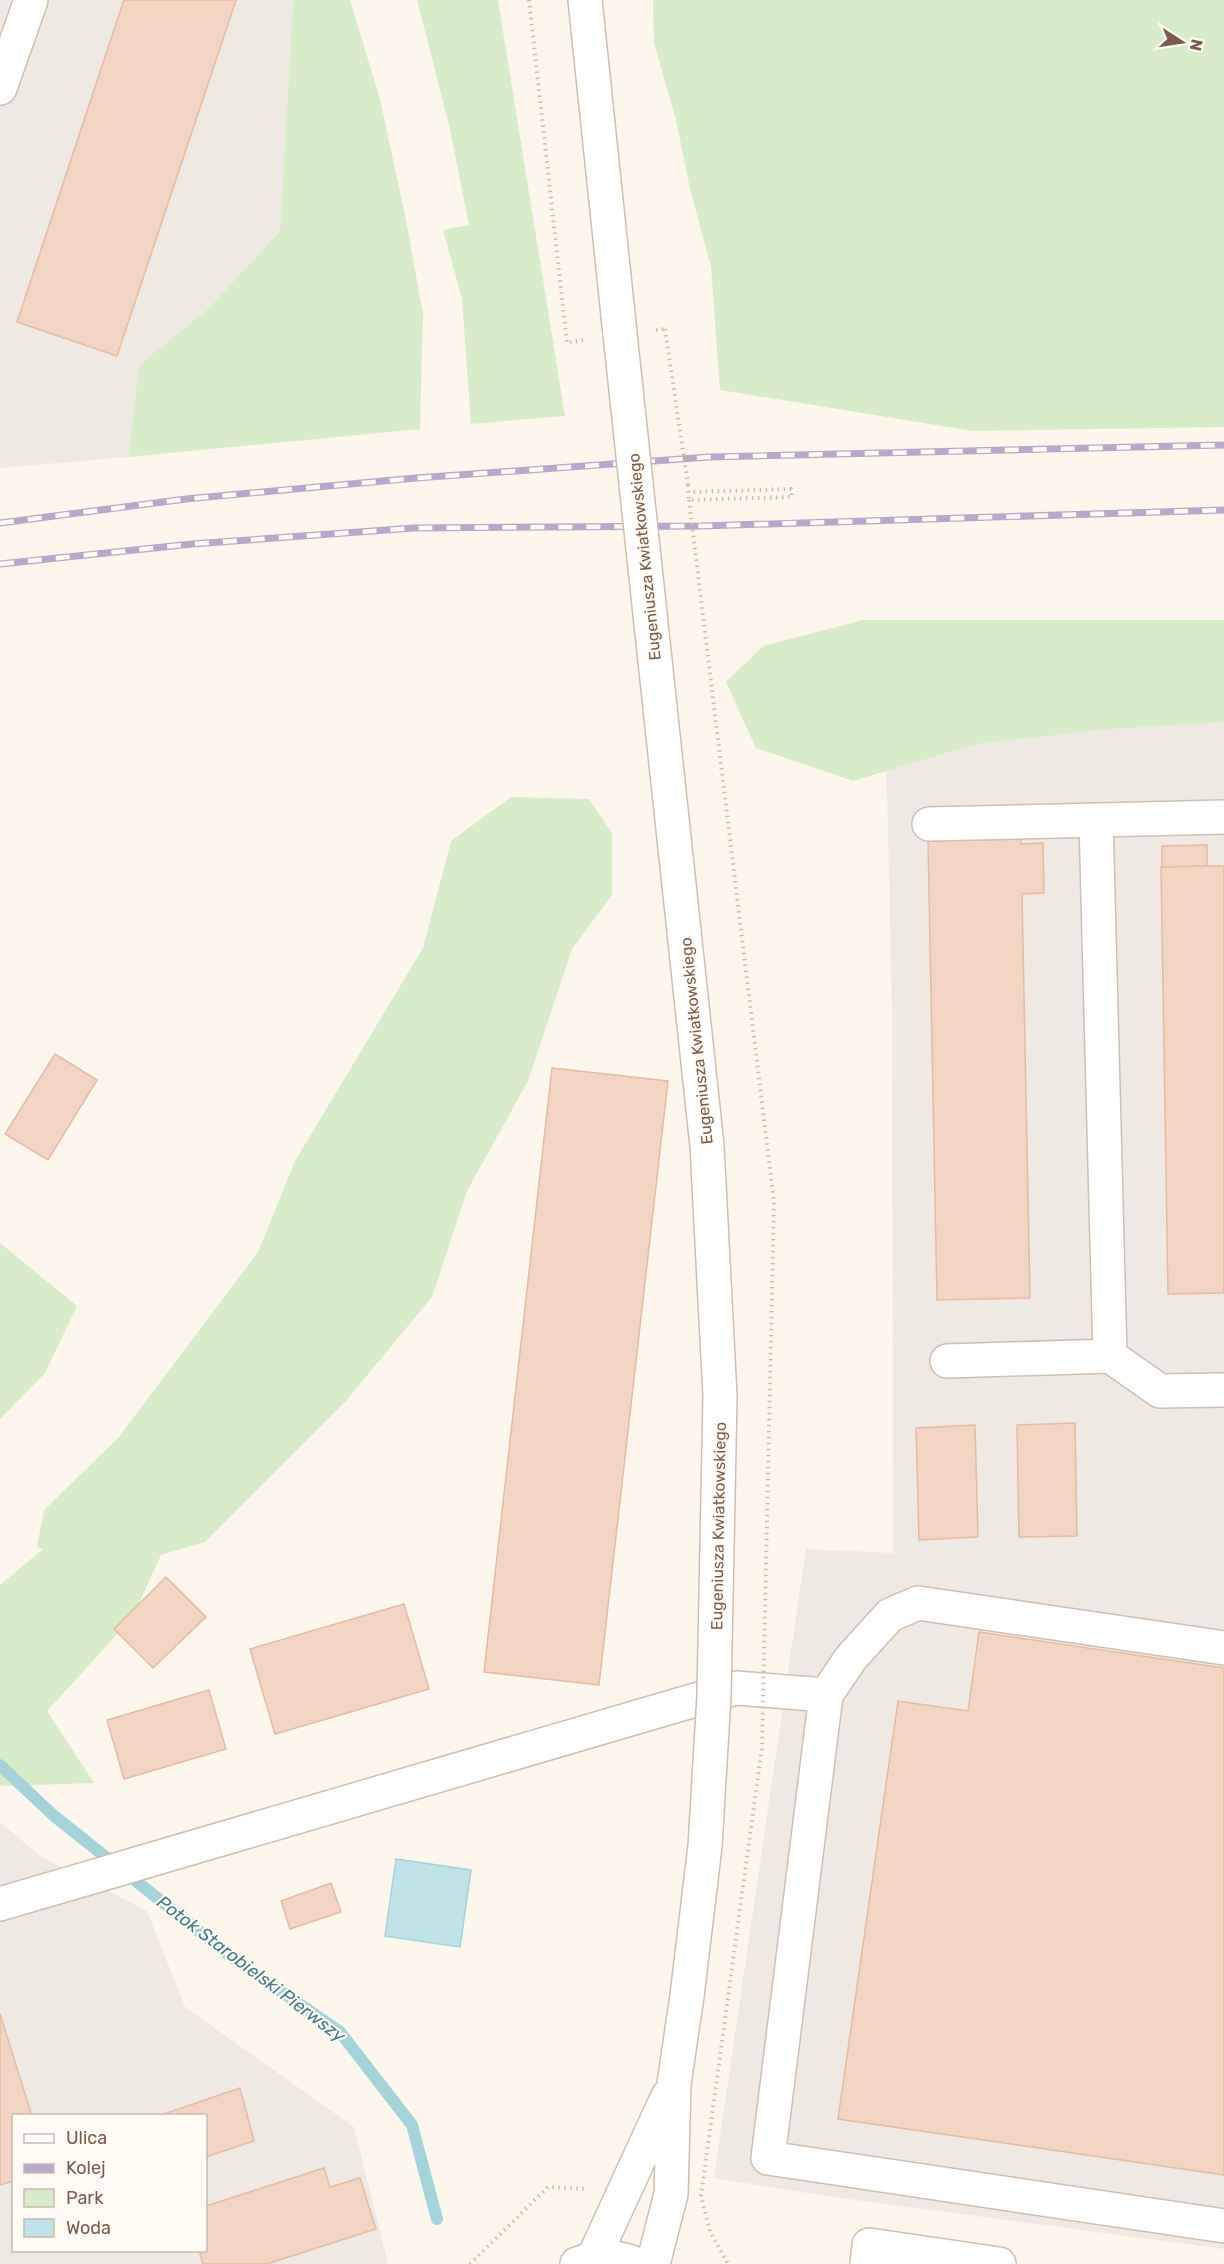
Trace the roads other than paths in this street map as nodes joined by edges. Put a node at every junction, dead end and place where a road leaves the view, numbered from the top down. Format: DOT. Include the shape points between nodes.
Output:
graph roads {
  1 [pos="31,0"];
  2 [pos="585,0"];
  3 [pos="0,88"];
  4 [pos="1224,817"];
  5 [pos="1096,820"];
  6 [pos="929,824"];
  7 [pos="1110,1356"];
  8 [pos="947,1361"];
  9 [pos="1224,1390"];
  10 [pos="1224,1648"];
  11 [pos="826,1695"];
  12 [pos="0,1904"];
  13 [pos="674,2084"];
  14 [pos="1224,2226"];
  15 [pos="585,2261"];
  16 [pos="636,2264"];
  17 [pos="653,2264"];
  18 [pos="867,2264"];
  19 [pos="999,2264"];
  1 -- 3 [label="street"];
  2 -- 13 [label="street, Eugeniusza Kwiatkowskiego, bridge" via="707,1146 720,1396 713,1719 705,1846"];
  4 -- 5 [label="street"];
  5 -- 6 [label="street"];
  5 -- 7 [label="street"];
  7 -- 8 [label="street"];
  7 -- 9 [label="street" via="1160,1391"];
  10 -- 11 [label="street" via="918,1603 890,1615 851,1658"];
  11 -- 12 [label="street" via="736,1688"];
  11 -- 14 [label="street" via="768,2158"];
  13 -- 15 [label="street, Eugeniusza Kwiatkowskiego"];
  13 -- 17 [label="street, Eugeniusza Kwiatkowskiego" via="670,2194"];
  15 -- 16 [label="street" via="624,2259"];
  18 -- 19 [label="street" via="869,2245"];
}
